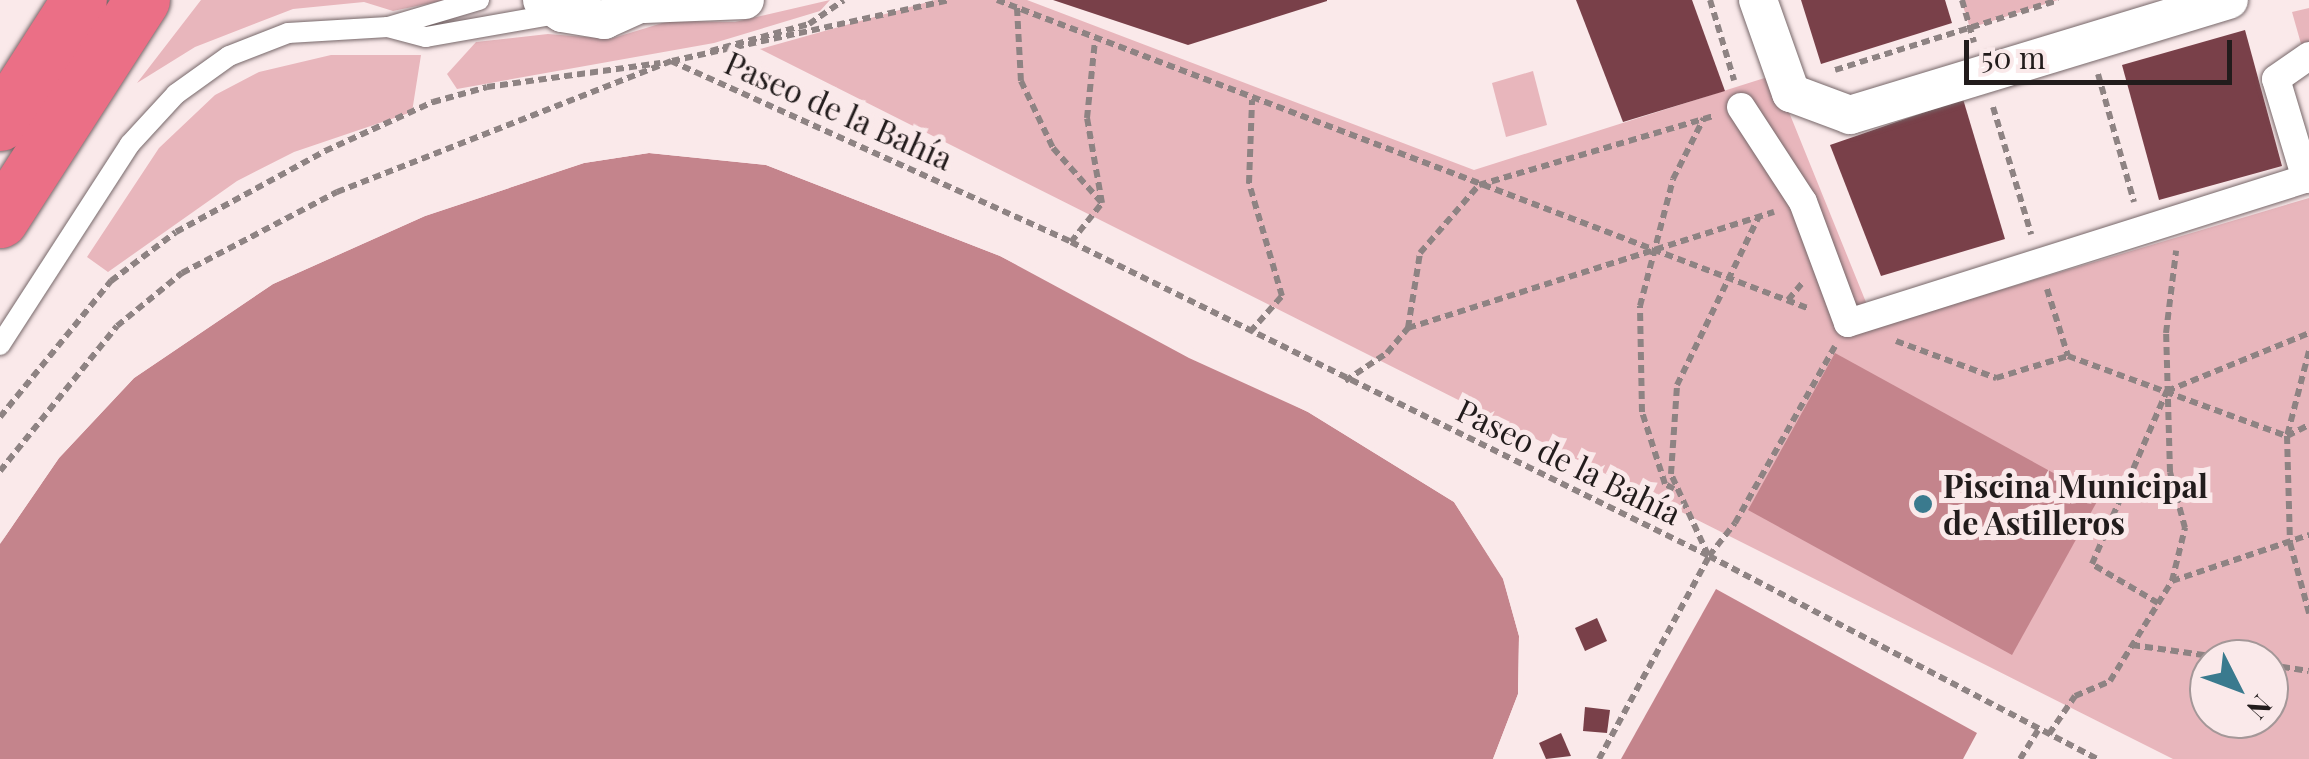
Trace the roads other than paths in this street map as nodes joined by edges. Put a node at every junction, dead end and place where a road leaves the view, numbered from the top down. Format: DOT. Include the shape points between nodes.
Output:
graph roads {
  1 [pos="40,0"];
  2 [pos="79,0"];
  3 [pos="142,0"];
  4 [pos="177,0"];
  5 [pos="480,0"];
  6 [pos="746,0"];
  7 [pos="1758,0"];
  8 [pos="2230,0"];
  9 [pos="646,2"];
  10 [pos="552,7"];
  11 [pos="388,27"];
  12 [pos="2309,56"];
  13 [pos="0,79"];
  14 [pos="79,98"];
  15 [pos="1741,107"];
  16 [pos="0,123"];
  17 [pos="5,211"];
  18 [pos="0,345"];
  1 -- 13 [label="highway"];
  2 -- 16 [label="highway"];
  3 -- 14 [label="highway"];
  4 -- 14 [label="highway" via="126,60"];
  5 -- 11 [label="lane"];
  6 -- 9 [label="street"];
  7 -- 8 [label="street" via="1791,93 1850,115"];
  9 -- 10 [label="street" via="604,20"];
  10 -- 11 [label="lane" via="426,37"];
  11 -- 18 [label="lane" via="288,32 228,56 176,94 130,144"];
  12 -- 15 [label="street" via="2276,79 2306,179 1848,323 1803,202"];
  14 -- 17 [label="highway"];
}
